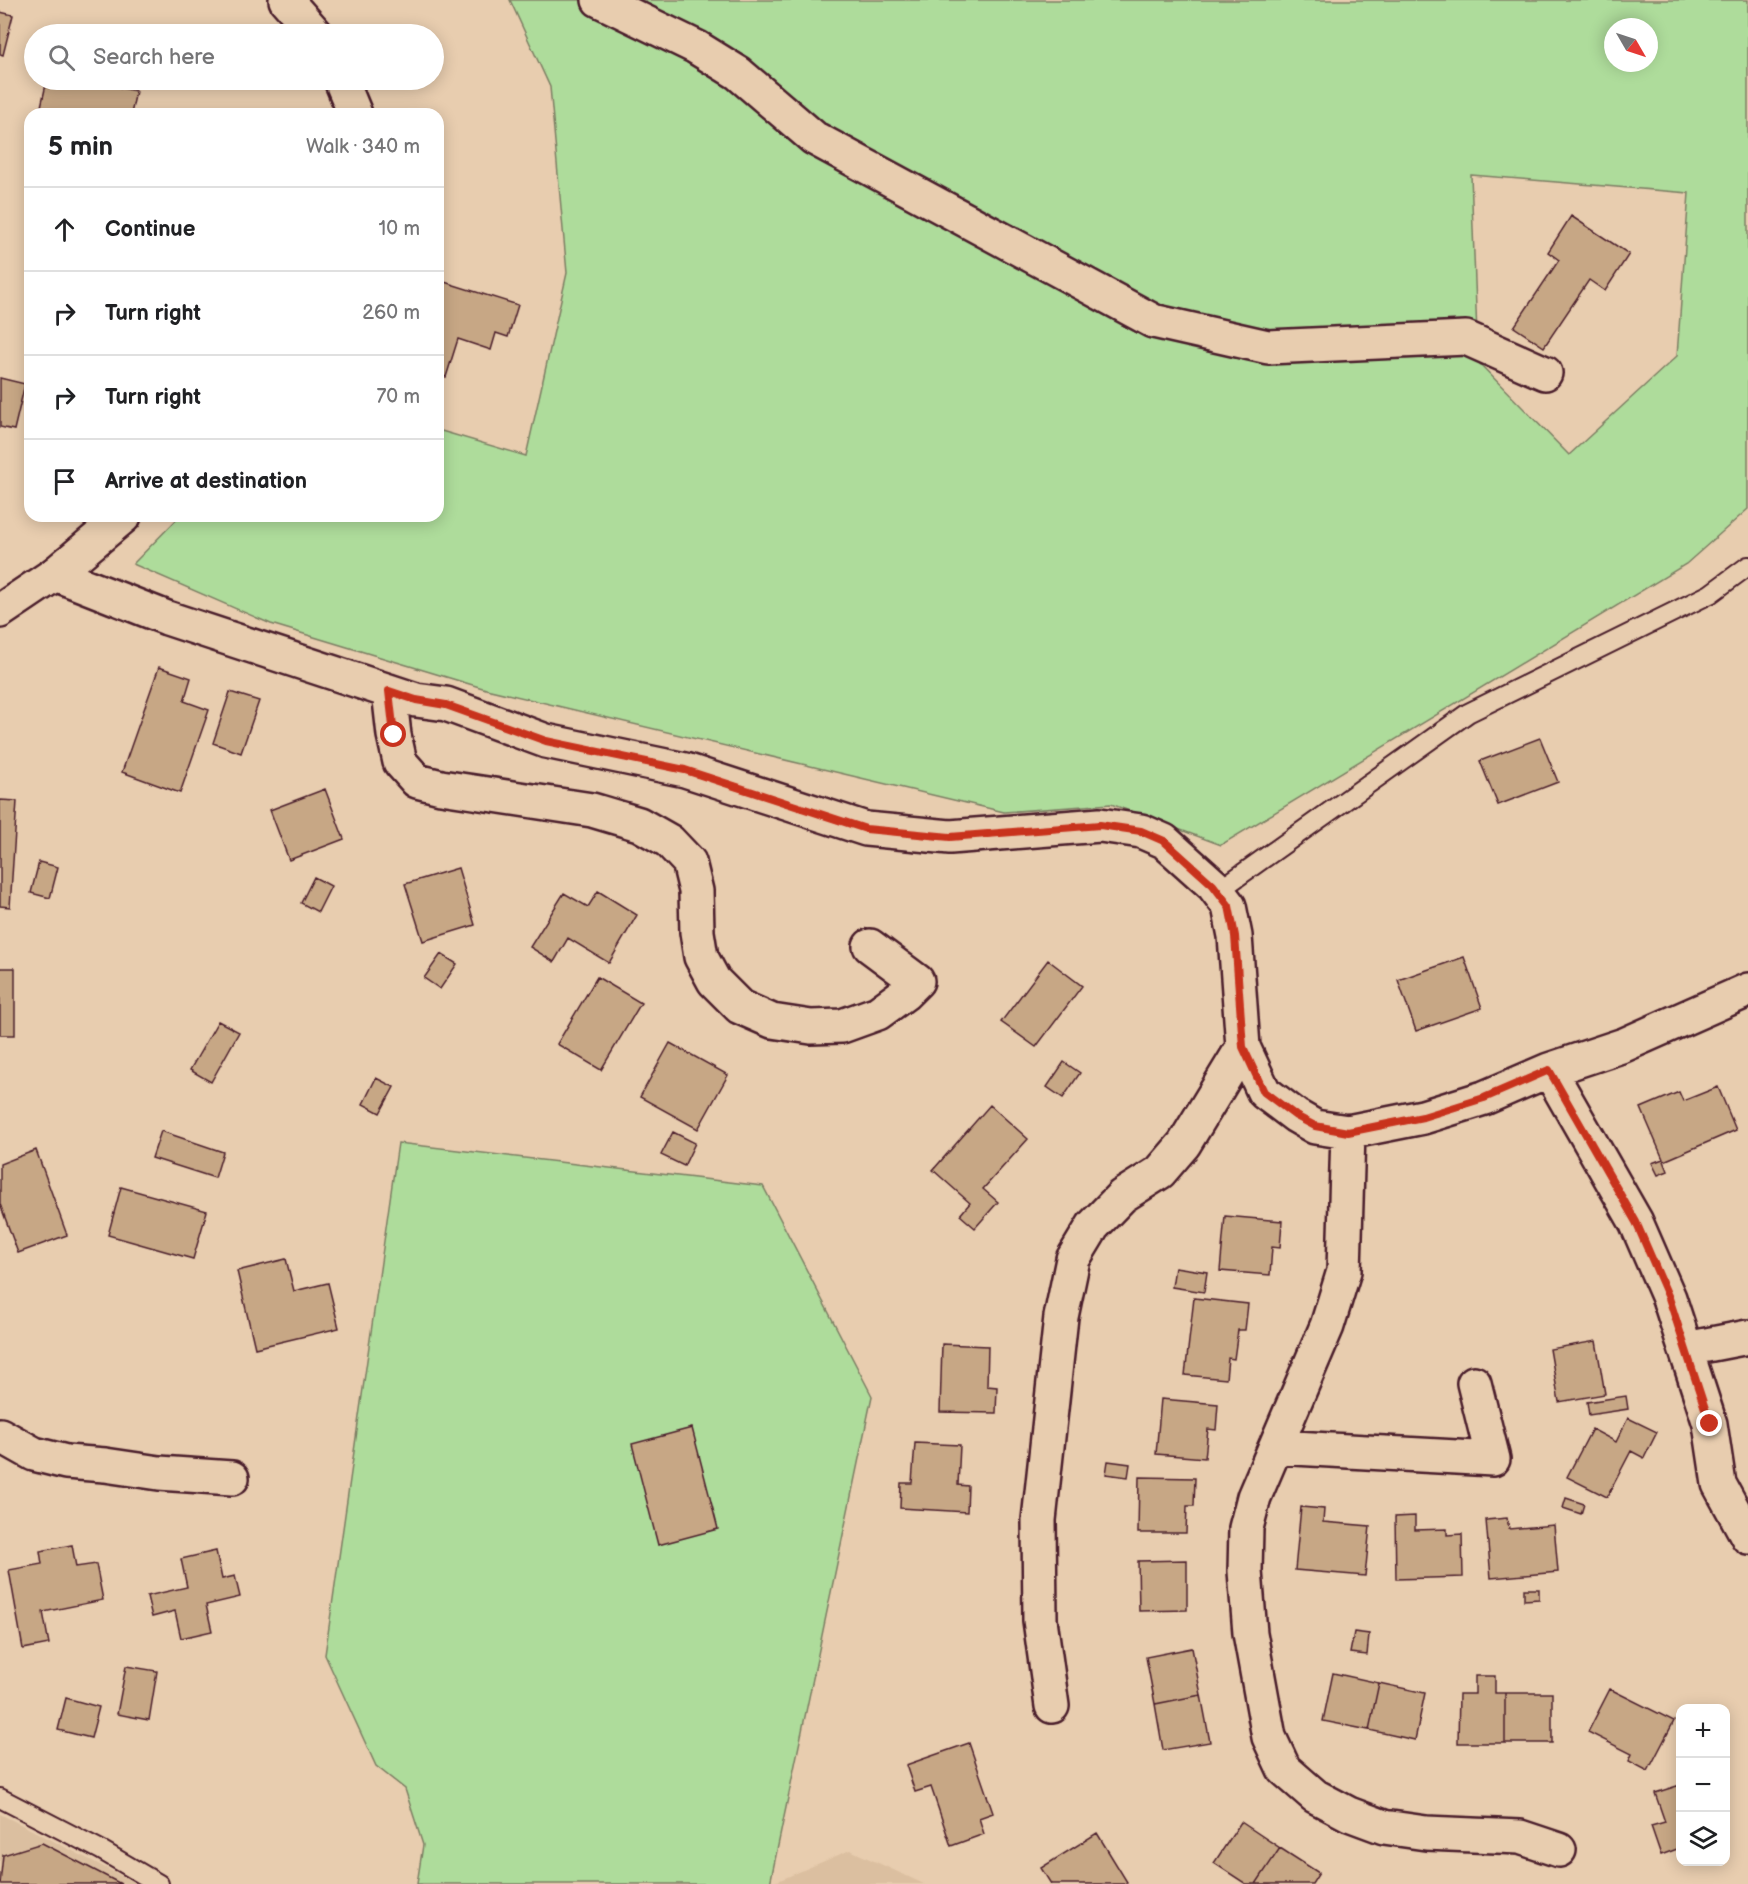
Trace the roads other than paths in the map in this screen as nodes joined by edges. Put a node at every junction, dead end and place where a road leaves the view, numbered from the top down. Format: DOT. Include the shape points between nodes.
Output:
graph roads {
  1 [pos="286,0"];
  2 [pos="599,0"];
  3 [pos="307,24"];
  4 [pos="345,90"];
  5 [pos="353,108"];
  6 [pos="1545,373"];
  7 [pos="117,522"];
  8 [pos="1748,566"];
  9 [pos="54,574"];
  10 [pos="0,611"];
  11 [pos="389,691"];
  12 [pos="1218,891"];
  13 [pos="870,946"];
  14 [pos="1748,990"];
  15 [pos="1243,1047"];
  16 [pos="1549,1070"];
  17 [pos="1348,1132"];
  18 [pos="1748,1337"];
  19 [pos="1686,1349"];
  20 [pos="1474,1383"];
  21 [pos="0,1436"];
  22 [pos="1276,1448"];
  23 [pos="232,1478"];
  24 [pos="1748,1538"];
  25 [pos="1052,1706"];
  26 [pos="0,1798"];
  27 [pos="1559,1850"];
  28 [pos="159,1884"];
  1 -- 3 [label="street"];
  2 -- 6 [label="street" via="696,47 738,74 814,138 1154,321 1268,347 1466,338"];
  4 -- 5 [label="street"];
  7 -- 9 [label="street"];
  8 -- 12 [label="lane" via="1710,594 1468,713"];
  9 -- 10 [label="street"];
  9 -- 11 [label="street" via="167,618"];
  11 -- 12 [label="street" via="446,705 546,741 685,770 866,829 950,837 1100,825 1141,831 1164,841"];
  11 -- 13 [label="street" via="400,762 417,781 591,810 639,824 669,841 689,862 696,891 701,957 714,981 740,1007 772,1021 811,1027 842,1026 878,1012 916,981"];
  12 -- 15 [label="street" via="1229,906 1235,936"];
  14 -- 16 [label="street" via="1624,1045"];
  15 -- 17 [label="street" via="1264,1092 1315,1126"];
  15 -- 25 [label="street" via="1184,1144 1160,1172 1122,1196 1093,1226 1073,1259 1061,1317 1039,1520 1040,1620"];
  16 -- 17 [label="street" via="1484,1098 1433,1114"];
  16 -- 19 [label="street" via="1636,1222"];
  17 -- 22 [label="street" via="1344,1271 1327,1326"];
  18 -- 19 [label="street"];
  19 -- 24 [label="street" via="1710,1424 1719,1484"];
  20 -- 22 [label="street" via="1493,1459"];
  21 -- 23 [label="street" via="34,1454 66,1462"];
  22 -- 27 [label="street" via="1254,1497 1246,1528 1245,1571 1250,1633 1269,1737 1284,1769 1315,1796 1384,1827 1520,1837"];
  26 -- 28 [label="lane"];
}
